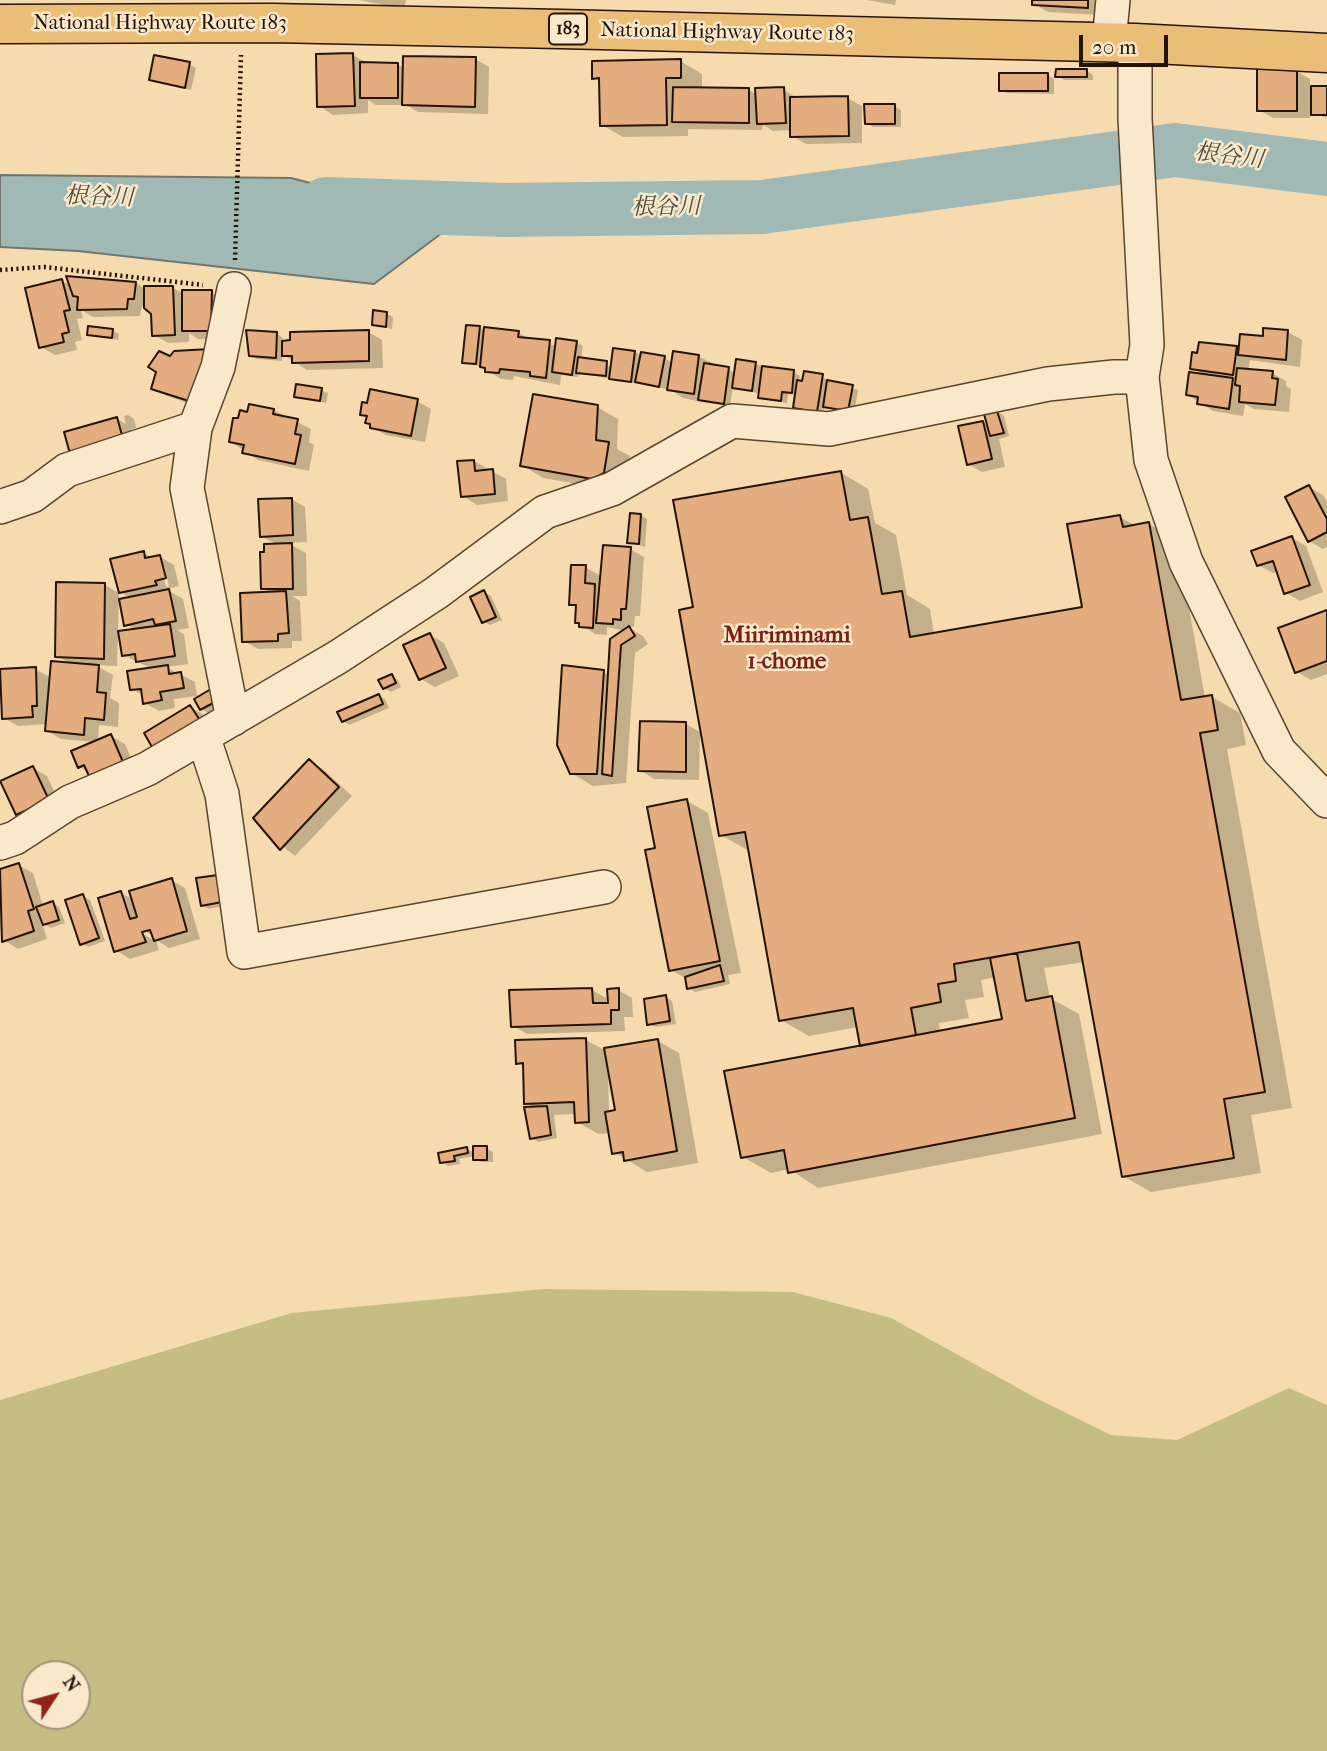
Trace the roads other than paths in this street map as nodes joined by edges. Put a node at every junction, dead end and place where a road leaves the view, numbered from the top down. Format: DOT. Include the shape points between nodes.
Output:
graph roads {
  1 [pos="1113,0"];
  2 [pos="261,22"];
  3 [pos="0,24"];
  4 [pos="1122,43"];
  5 [pos="1327,53"];
  6 [pos="234,289"];
  7 [pos="1142,377"];
  8 [pos="195,428"];
  9 [pos="0,507"];
  10 [pos="233,719"];
  11 [pos="203,736"];
  12 [pos="1327,802"];
  13 [pos="0,843"];
  14 [pos="604,887"];
  1 -- 4 [label="street"];
  2 -- 3 [label="highway, National Highway Route 183 / 183"];
  2 -- 4 [label="highway, National Highway Route 183 / 183"];
  4 -- 5 [label="highway, National Highway Route 183 / 183"];
  4 -- 7 [label="street" via="1135,118 1147,345"];
  6 -- 8 [label="street" via="218,367"];
  7 -- 10 [label="street" via="1048,384 829,429 732,421 611,489 545,512 426,600"];
  7 -- 12 [label="street" via="1151,460 1186,562 1279,751"];
  8 -- 9 [label="street" via="67,470 32,496"];
  8 -- 10 [label="street" via="187,488"];
  10 -- 11 [label="street"];
  11 -- 13 [label="street" via="147,769 70,802"];
  11 -- 14 [label="street" via="222,794 244,952"];
}
